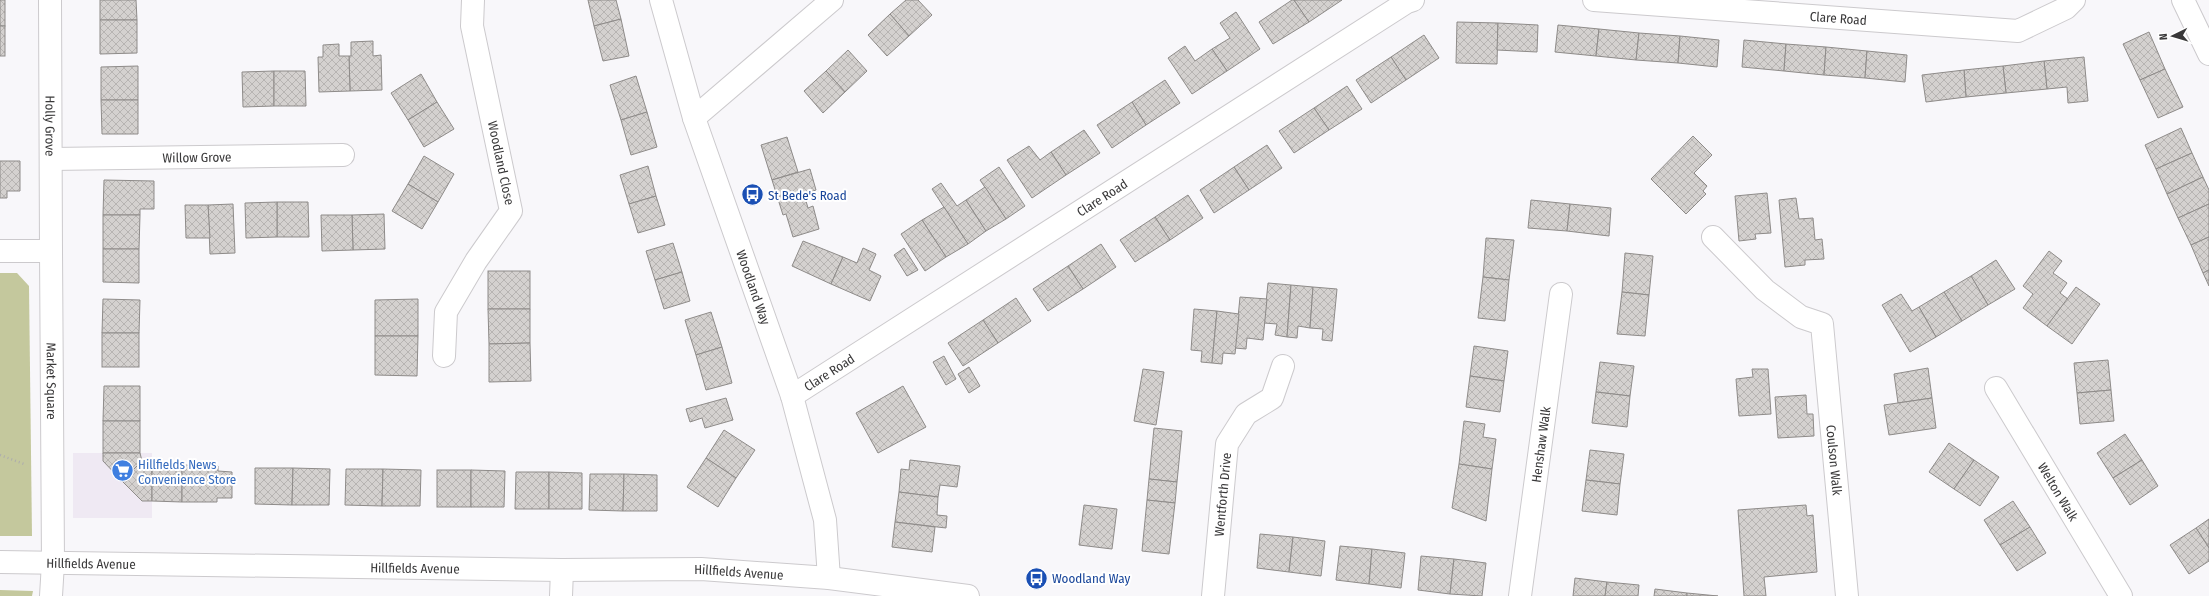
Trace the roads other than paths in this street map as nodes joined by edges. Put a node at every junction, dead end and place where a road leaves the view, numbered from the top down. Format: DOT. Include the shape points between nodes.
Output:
graph roads {
  1 [pos="50,0"];
  2 [pos="473,0"];
  3 [pos="661,0"];
  4 [pos="832,0"];
  5 [pos="1413,0"];
  6 [pos="1594,0"];
  7 [pos="2074,0"];
  8 [pos="2184,0"];
  9 [pos="2209,54"];
  10 [pos="694,118"];
  11 [pos="343,155"];
  12 [pos="51,159"];
  13 [pos="1713,237"];
  14 [pos="0,251"];
  15 [pos="51,251"];
  16 [pos="1561,294"];
  17 [pos="444,356"];
  18 [pos="1283,366"];
  19 [pos="1996,388"];
  20 [pos="792,396"];
  21 [pos="0,562"];
  22 [pos="53,563"];
  23 [pos="562,570"];
  24 [pos="829,578"];
  25 [pos="914,593"];
  26 [pos="51,596"];
  27 [pos="561,596"];
  28 [pos="968,596"];
  29 [pos="1213,596"];
  30 [pos="1520,596"];
  31 [pos="1848,596"];
  32 [pos="2121,596"];
  1 -- 12 [label="street, Holly Grove"];
  2 -- 17 [label="street, Woodland Close" via="472,26 511,212 476,261 446,312"];
  3 -- 10 [label="street, Woodland Way"];
  4 -- 10 [label="street"];
  5 -- 20 [label="street, Clare Road"];
  6 -- 7 [label="street, Clare Road" via="2018,31 2066,8"];
  8 -- 9 [label="street"];
  10 -- 20 [label="street, Woodland Way"];
  11 -- 12 [label="street, Willow Grove"];
  12 -- 15 [label="street, Holly Grove"];
  13 -- 31 [label="street, Coulson Walk" via="1765,290 1801,318 1822,324"];
  14 -- 15 [label="street"];
  15 -- 22 [label="street, Market Square"];
  16 -- 30 [label="street, Henshaw Walk"];
  18 -- 29 [label="street, Wentforth Drive" via="1272,398 1246,414 1226,444"];
  19 -- 32 [label="street, Welton Walk"];
  20 -- 24 [label="street, Woodland Way" via="825,520"];
  21 -- 22 [label="street, Hillfields Avenue"];
  22 -- 23 [label="street, Hillfields Avenue"];
  22 -- 26 [label="street, Market Square"];
  23 -- 24 [label="street, Hillfields Avenue" via="701,569"];
  23 -- 27 [label="street"];
  24 -- 25 [label="street, Hillfields Avenue"];
  25 -- 28 [label="street, Hillfields Avenue"];
}
